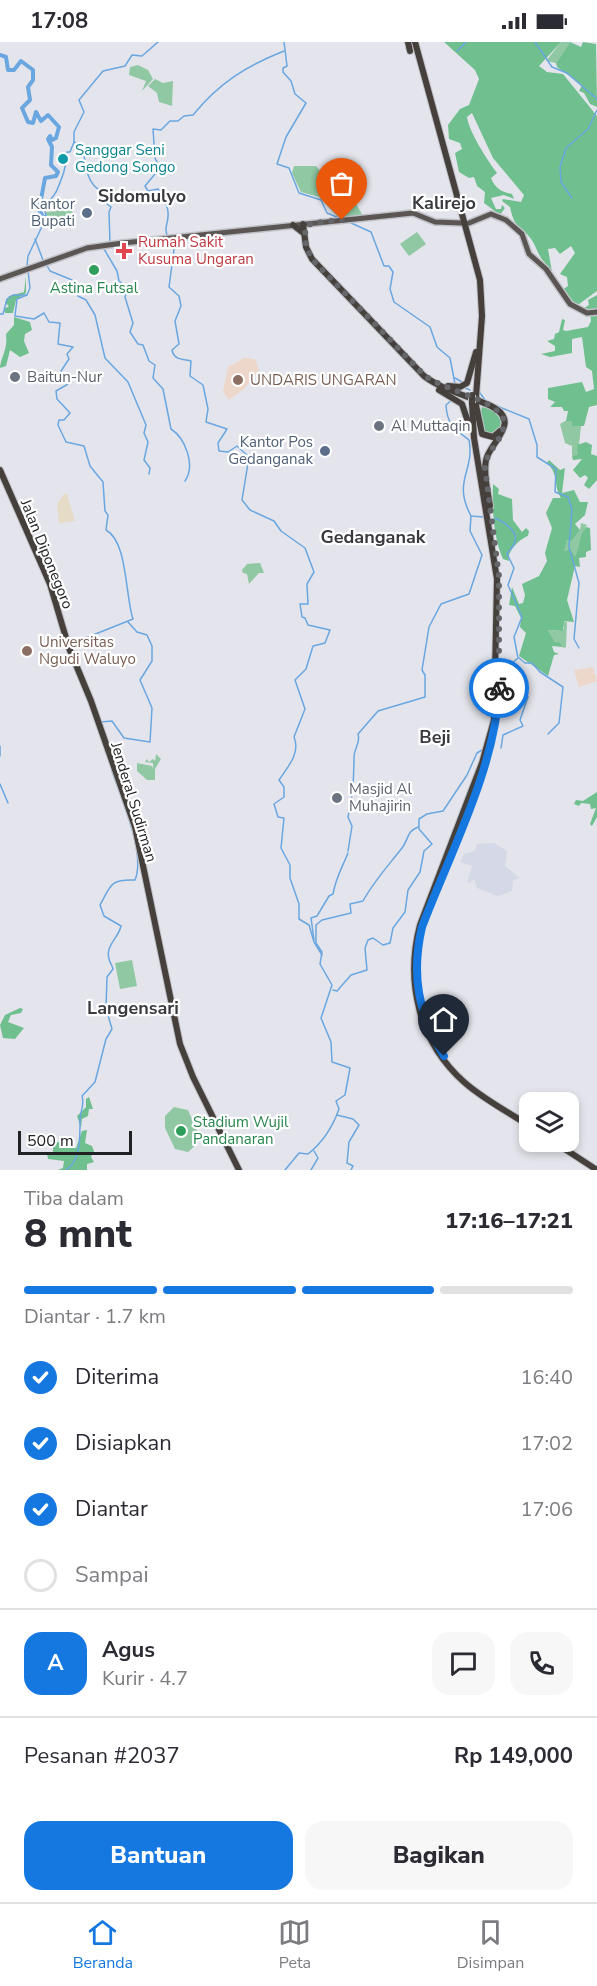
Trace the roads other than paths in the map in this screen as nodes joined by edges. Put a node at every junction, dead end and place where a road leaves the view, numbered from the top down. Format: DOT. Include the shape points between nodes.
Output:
graph roads {
  1 [pos="408,42"];
  2 [pos="417,42"];
  3 [pos="410,51"];
  4 [pos="444,133"];
  5 [pos="446,150"];
  6 [pos="312,223"];
  7 [pos="462,223"];
  8 [pos="469,223"];
  9 [pos="293,225"];
  10 [pos="302,228"];
  11 [pos="0,279"];
  12 [pos="597,312"];
  13 [pos="477,345"];
  14 [pos="413,364"];
  15 [pos="425,379"];
  16 [pos="474,400"];
  17 [pos="477,458"];
  18 [pos="0,470"];
  19 [pos="1,477"];
  20 [pos="8,491"];
  21 [pos="492,525"];
  22 [pos="37,556"];
  23 [pos="64,634"];
  24 [pos="101,730"];
  25 [pos="519,1117"];
  26 [pos="519,1118"];
  27 [pos="571,1152"];
  28 [pos="573,1152"];
  29 [pos="597,1168"];
  30 [pos="238,1170"];
  1 -- 3 [label="highway"];
  2 -- 5 [label="highway"];
  2 -- 13 [label="highway" via="478,280"];
  4 -- 5 [label="highway"];
  5 -- 16 [label="highway" via="480,280 482,316"];
  6 -- 7 [label="main road" via="413,213 435,222"];
  6 -- 10 [label="highway"];
  8 -- 12 [label="main road" via="491,214 506,220 524,237 530,257 546,269 570,304 582,312"];
  9 -- 10 [label="highway"];
  9 -- 11 [label="main road" via="110,245 79,251"];
  10 -- 14 [label="highway" via="312,259"];
  10 -- 15 [label="highway" via="306,253 314,264"];
  13 -- 14 [label="highway" via="470,377 460,387 435,381"];
  13 -- 16 [label="highway"];
  14 -- 21 [label="highway" via="436,384 501,414 503,432 485,461"];
  15 -- 16 [label="highway" via="494,410 502,423 496,436 480,432"];
  15 -- 17 [label="highway" via="465,408"];
  16 -- 17 [label="highway"];
  16 -- 21 [label="highway"];
  17 -- 26 [label="highway" via="497,579 494,720 479,771 420,925 414,951 414,980 423,1022 442,1058 465,1082"];
  18 -- 20 [label="highway, Jalan Diponegoro"];
  19 -- 20 [label="highway"];
  20 -- 22 [label="highway, Jalan Diponegoro"];
  21 -- 25 [label="highway" via="500,599 496,727 422,927 417,979 423,1015 444,1056 476,1088"];
  22 -- 23 [label="highway, Jenderal Sudirman"];
  23 -- 24 [label="highway, Jenderal Sudirman"];
  23 -- 24 [label="highway, Jenderal Sudirman"];
  24 -- 30 [label="highway, Jenderal Sudirman" via="136,842 178,1044"];
  27 -- 29 [label="highway"];
  28 -- 29 [label="highway"];
}
